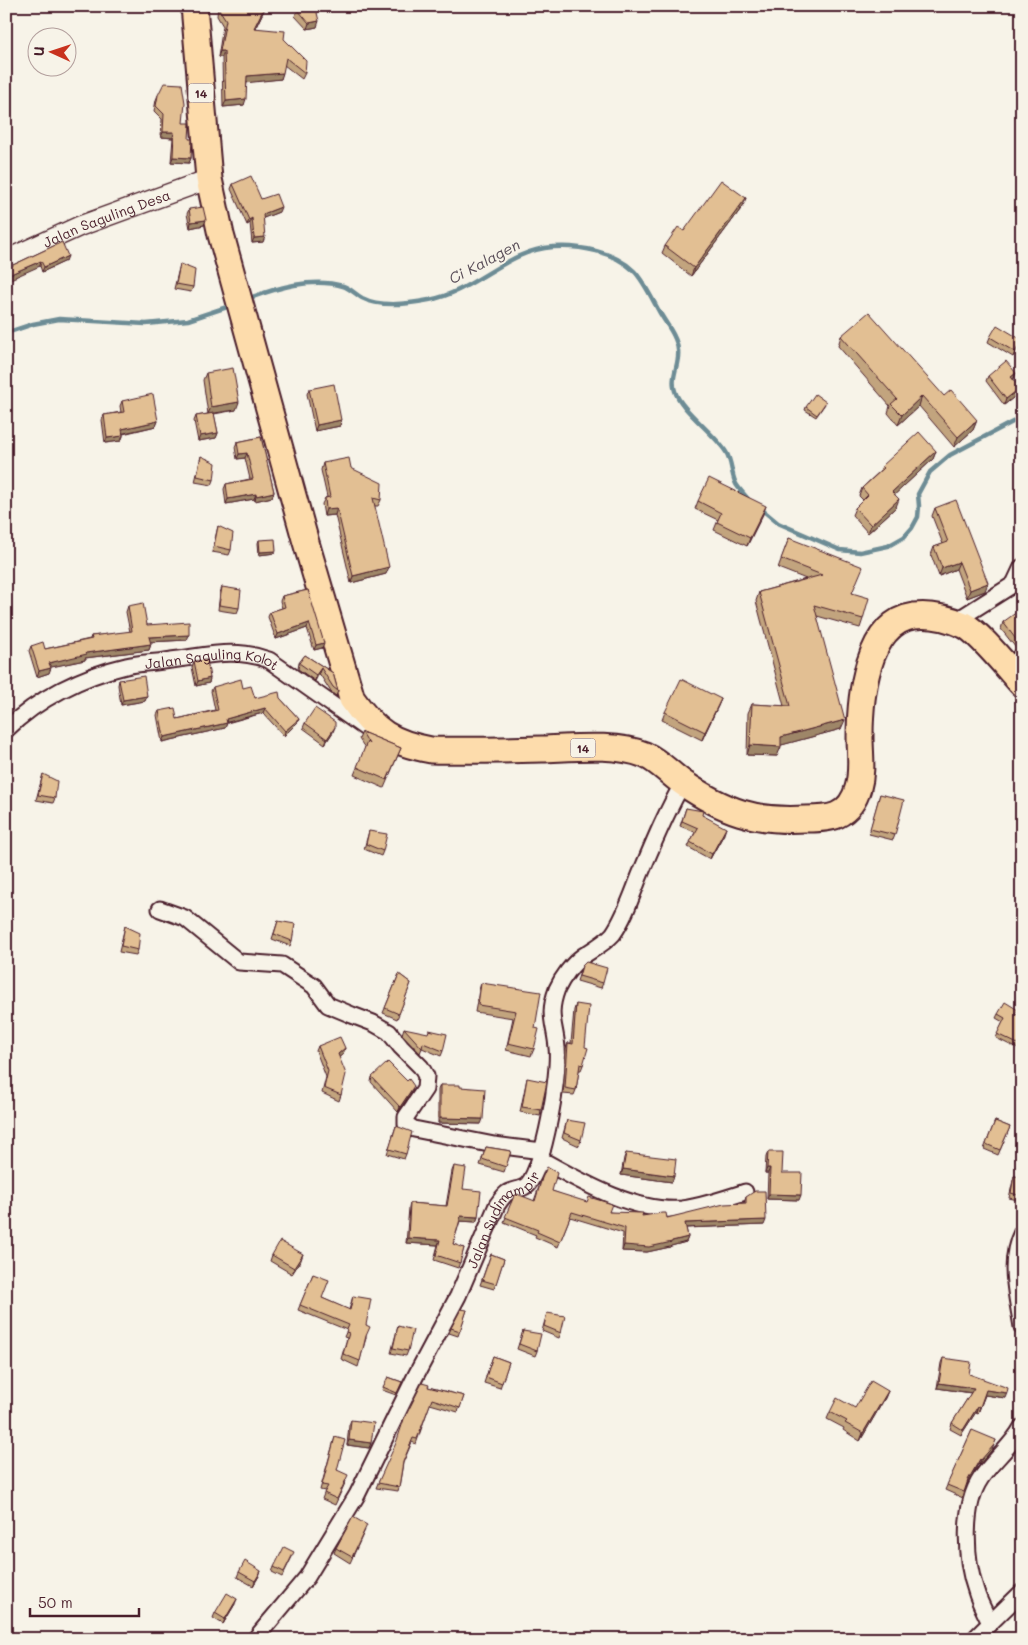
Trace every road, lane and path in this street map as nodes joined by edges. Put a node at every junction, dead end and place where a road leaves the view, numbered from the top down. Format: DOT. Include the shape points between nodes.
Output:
graph roads {
  1 [pos="194,6"];
  2 [pos="209,180"];
  3 [pos="6,260"];
  4 [pos="1022,567"];
  5 [pos="954,622"];
  6 [pos="1017,670"];
  7 [pos="6,730"];
  8 [pos="409,746"];
  9 [pos="683,783"];
  10 [pos="160,909"];
  11 [pos="541,1155"];
  12 [pos="745,1192"];
  13 [pos="1022,1232"];
  14 [pos="1022,1327"];
  15 [pos="1022,1427"];
  16 [pos="1022,1592"];
  17 [pos="990,1623"];
  18 [pos="255,1639"];
  19 [pos="974,1639"];
  1 -- 2 [label="highway, 14"];
  2 -- 3 [label="street, Jalan Saguling Desa" via="80,226"];
  2 -- 8 [label="highway, 14" via="305,539 352,699 377,728"];
  4 -- 5 [label="street" via="1014,584"];
  5 -- 6 [label="highway, 14" via="965,625"];
  5 -- 9 [label="highway, 14" via="938,616 909,617 892,625 877,644 861,705 858,790 853,802 835,816 793,820 746,815 728,809"];
  7 -- 8 [label="street, Jalan Saguling Kolot" via="19,717 56,693 97,674 127,666 225,652 256,655 269,660 365,730 398,746"];
  8 -- 9 [label="highway, 14" via="460,751 627,750 658,763"];
  9 -- 11 [label="street, Jalan Sudimampir" via="612,934 580,958 558,987 551,1020 557,1067"];
  10 -- 11 [label="street" via="185,918 239,962 282,965 314,986 328,1005 373,1022 389,1032 426,1076 425,1089 406,1117 406,1124 414,1129"];
  11 -- 12 [label="street" via="585,1183 660,1209 682,1209"];
  11 -- 18 [label="street, Jalan Sudimampir" via="528,1184 505,1195 498,1205 458,1296 357,1495 307,1577"];
  13 -- 14 [label="street" via="1014,1256 1014,1275"];
  15 -- 17 [label="street" via="980,1479 969,1513 969,1561 976,1592"];
  16 -- 17 [label="street"];
  17 -- 19 [label="street"];
}
